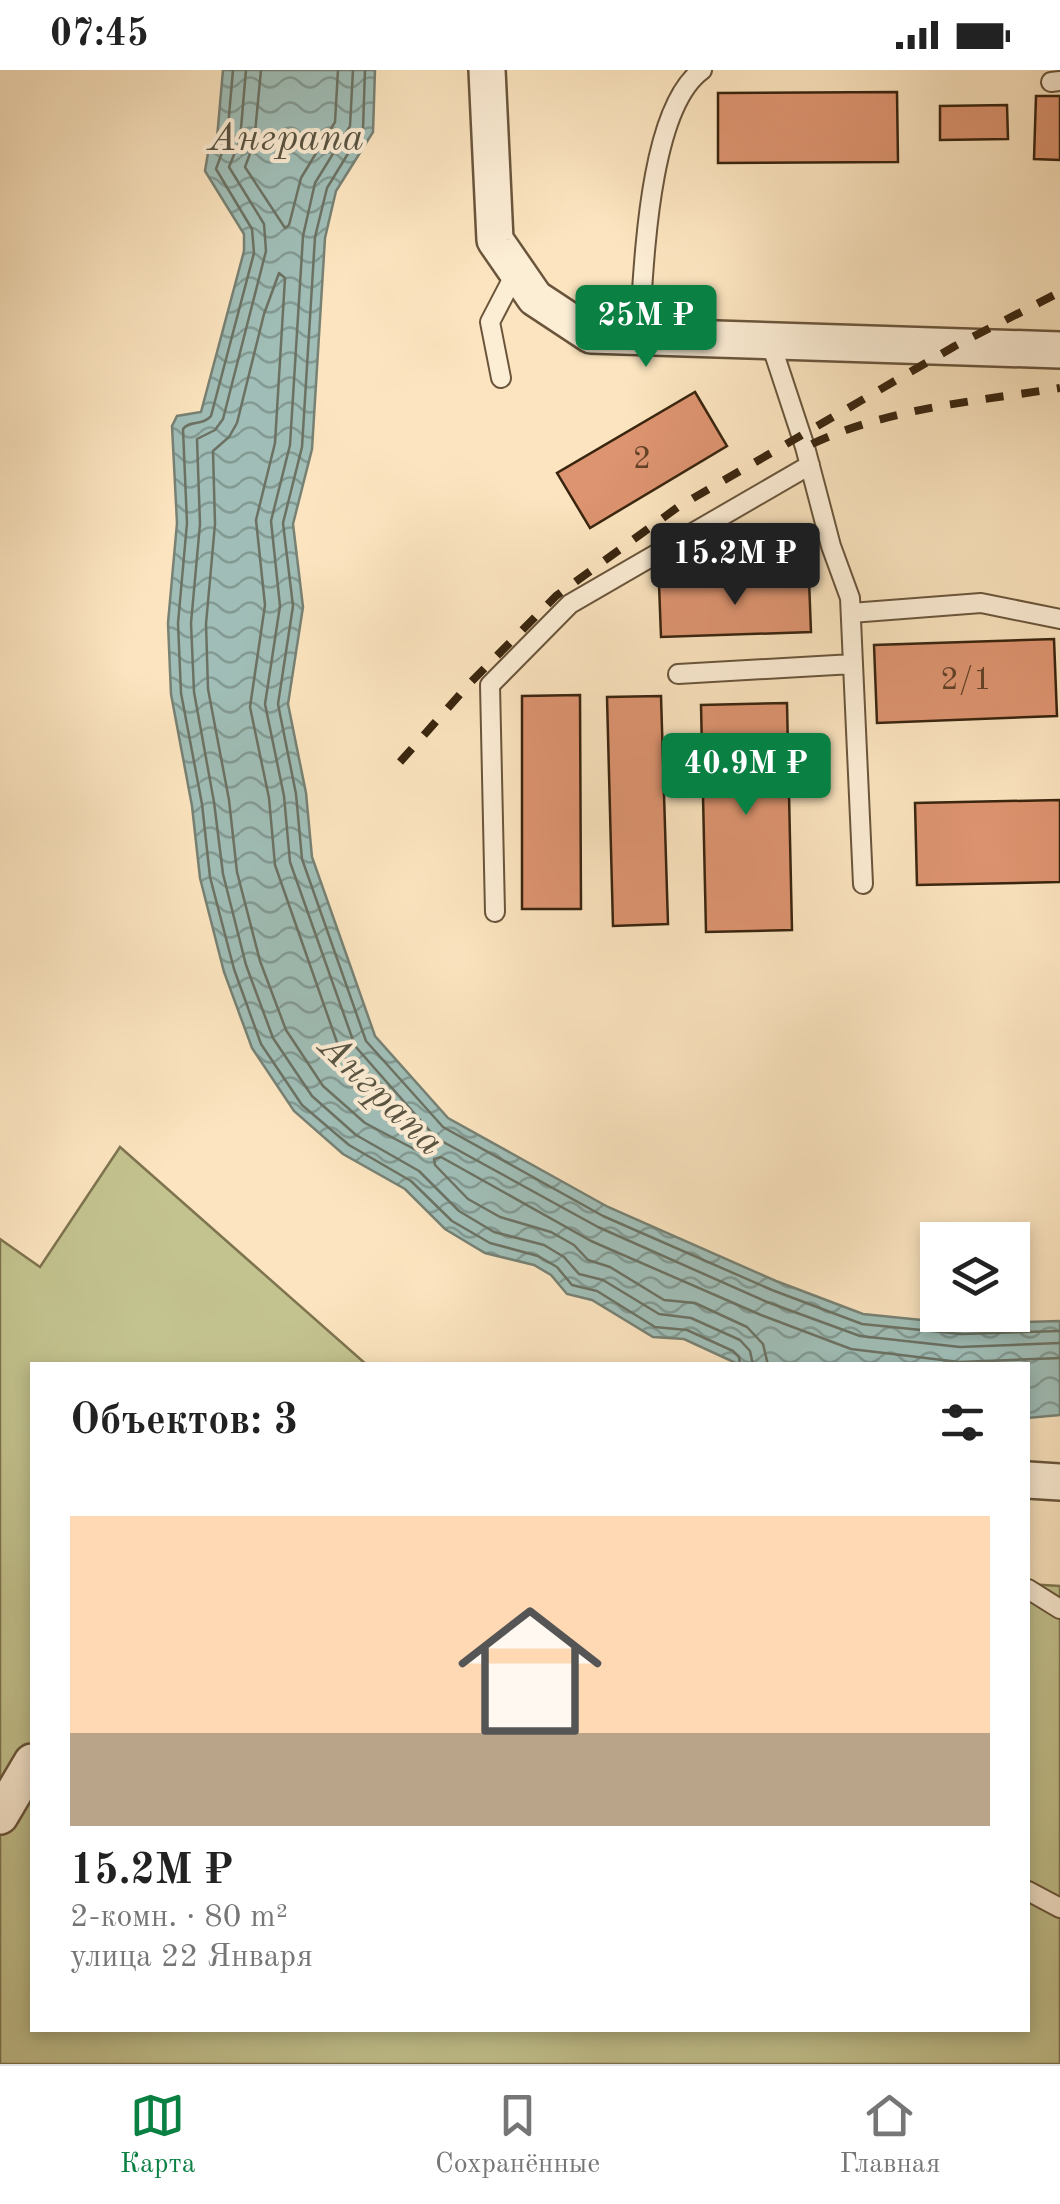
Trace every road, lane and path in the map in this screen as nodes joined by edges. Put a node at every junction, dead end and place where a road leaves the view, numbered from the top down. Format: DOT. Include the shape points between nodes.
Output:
graph roads {
  1 [pos="487,70"];
  2 [pos="702,70"];
  3 [pos="516,272"];
  4 [pos="639,337"];
  5 [pos="770,341"];
  6 [pos="1060,350"];
  7 [pos="501,378"];
  8 [pos="810,465"];
  9 [pos="851,612"];
  10 [pos="1060,619"];
  11 [pos="853,664"];
  12 [pos="678,674"];
  13 [pos="862,884"];
  14 [pos="495,912"];
  15 [pos="1030,1480"];
  16 [pos="1060,1482"];
  17 [pos="1030,1590"];
  18 [pos="1060,1609"];
  19 [pos="30,1765"];
  20 [pos="0,1816"];
  21 [pos="1030,1892"];
  22 [pos="1060,1908"];
  1 -- 3 [label="street" via="494,240"];
  2 -- 4 [label="lane" via="687,81 660,145"];
  3 -- 4 [label="street" via="534,298 591,336"];
  3 -- 7 [label="lane" via="490,322"];
  4 -- 5 [label="street"];
  5 -- 6 [label="street"];
  5 -- 8 [label="lane"];
  8 -- 9 [label="lane"];
  8 -- 14 [label="lane" via="570,604 490,685"];
  9 -- 10 [label="lane" via="981,603"];
  9 -- 11 [label="lane"];
  11 -- 12 [label="lane"];
  11 -- 13 [label="lane"];
  15 -- 16 [label="street"];
  17 -- 18 [label="lane"];
  19 -- 20 [label="street"];
  21 -- 22 [label="lane"];
}
